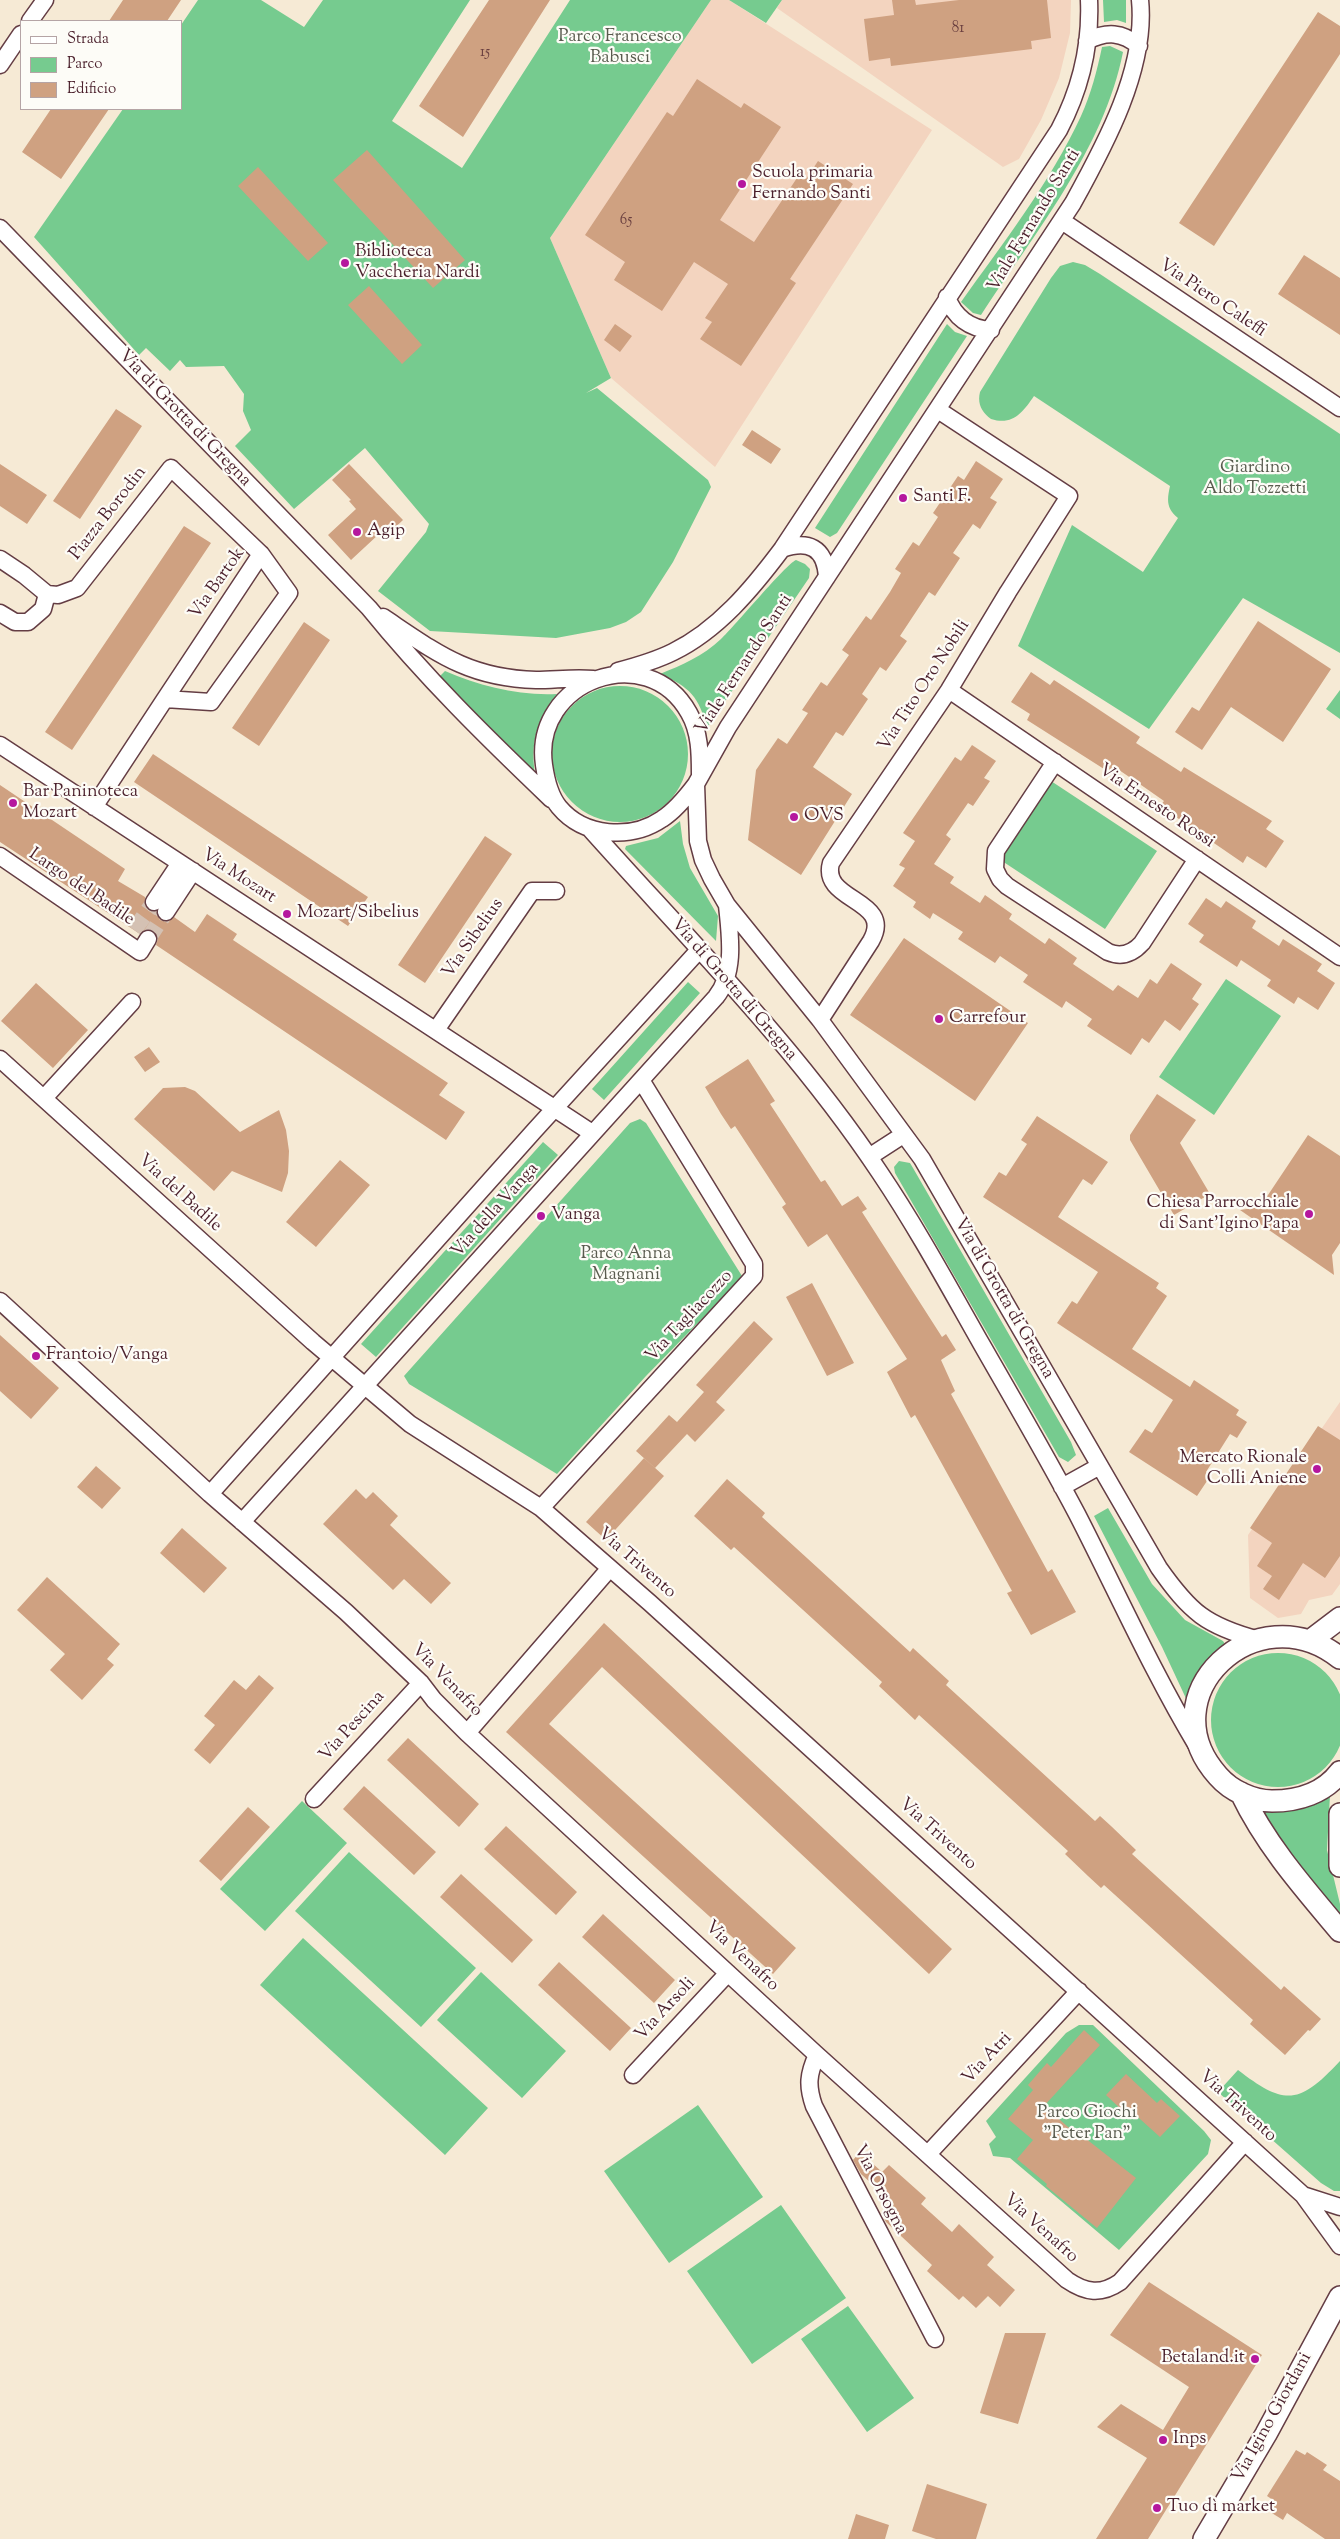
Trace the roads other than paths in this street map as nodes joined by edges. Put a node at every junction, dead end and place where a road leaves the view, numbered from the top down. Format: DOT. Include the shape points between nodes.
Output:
graph roads {
  1 [pos="44,0"];
  2 [pos="1089,0"];
  3 [pos="1140,0"];
  4 [pos="31,20"];
  5 [pos="20,35"];
  6 [pos="1088,41"];
  7 [pos="1139,46"];
  8 [pos="0,65"];
  9 [pos="1062,222"];
  10 [pos="0,228"];
  11 [pos="947,297"];
  12 [pos="991,330"];
  13 [pos="1340,408"];
  14 [pos="938,410"];
  15 [pos="782,549"];
  16 [pos="261,554"];
  17 [pos="0,559"];
  18 [pos="827,577"];
  19 [pos="47,594"];
  20 [pos="369,608"];
  21 [pos="0,613"];
  22 [pos="599,677"];
  23 [pos="949,690"];
  24 [pos="165,699"];
  25 [pos="0,745"];
  26 [pos="1055,762"];
  27 [pos="698,779"];
  28 [pos="555,802"];
  29 [pos="94,807"];
  30 [pos="590,829"];
  31 [pos="0,856"];
  32 [pos="1197,859"];
  33 [pos="187,867"];
  34 [pos="556,891"];
  35 [pos="727,905"];
  36 [pos="160,907"];
  37 [pos="144,946"];
  38 [pos="700,949"];
  39 [pos="1340,957"];
  40 [pos="726,977"];
  41 [pos="132,1002"];
  42 [pos="820,1020"];
  43 [pos="436,1030"];
  44 [pos="0,1059"];
  45 [pos="641,1080"];
  46 [pos="44,1098"];
  47 [pos="554,1108"];
  48 [pos="592,1133"];
  49 [pos="903,1134"];
  50 [pos="869,1157"];
  51 [pos="0,1301"];
  52 [pos="332,1359"];
  53 [pos="365,1387"];
  54 [pos="1098,1467"];
  55 [pos="492,1477"];
  56 [pos="1062,1486"];
  57 [pos="210,1494"];
  58 [pos="541,1508"];
  59 [pos="242,1522"];
  60 [pos="610,1568"];
  61 [pos="1340,1618"];
  62 [pos="1259,1640"];
  63 [pos="1311,1640"];
  64 [pos="1340,1658"];
  65 [pos="422,1683"];
  66 [pos="468,1732"];
  67 [pos="1208,1763"];
  68 [pos="1340,1772"];
  69 [pos="1241,1793"];
  70 [pos="314,1799"];
  71 [pos="1340,1814"];
  72 [pos="1340,1866"];
  73 [pos="1340,1931"];
  74 [pos="728,1973"];
  75 [pos="1079,1991"];
  76 [pos="817,2055"];
  77 [pos="633,2075"];
  78 [pos="1245,2142"];
  79 [pos="928,2154"];
  80 [pos="1303,2195"];
  81 [pos="1340,2207"];
  82 [pos="1340,2246"];
  83 [pos="1340,2297"];
  84 [pos="935,2339"];
  85 [pos="1204,2539"];
  1 -- 4 [label="street"];
  2 -- 6 [label="street, Viale Fernando Santi"];
  3 -- 7 [label="street, Viale Fernando Santi"];
  5 -- 8 [label="street"];
  6 -- 7 [label="street" via="1112,33"];
  6 -- 11 [label="street, Viale Fernando Santi" via="1077,88 1059,130"];
  7 -- 9 [label="street, Viale Fernando Santi" via="1127,88 1108,133"];
  9 -- 12 [label="street, Viale Fernando Santi"];
  9 -- 13 [label="street, Via Piero Caleffi"];
  10 -- 20 [label="street, Via di Grotta di Gregna"];
  11 -- 12 [label="street" via="963,321 973,327"];
  11 -- 15 [label="street, Viale Fernando Santi"];
  12 -- 14 [label="street, Viale Fernando Santi"];
  14 -- 18 [label="street, Viale Fernando Santi"];
  14 -- 23 [label="street, Via Tito Oro Nobili" via="1069,496"];
  15 -- 18 [label="street" via="798,545 816,550 825,563"];
  15 -- 22 [label="street, Viale Fernando Santi" via="742,598 696,638 661,657"];
  16 -- 19 [label="street, Piazza Borodin" via="171,468 77,588 58,595"];
  16 -- 24 [label="street, Via Bartok"];
  16 -- 24 [label="street, Via Bartok" via="289,593 211,702"];
  17 -- 19 [label="street"];
  18 -- 27 [label="street, Viale Fernando Santi" via="728,727"];
  19 -- 21 [label="street" via="43,609 28,622 15,622"];
  20 -- 22 [label="street, Via di Grotta di Gregna" via="444,658 468,668 516,678"];
  20 -- 28 [label="street, Via di Grotta di Gregna" via="415,664"];
  22 -- 27 [label="street" via="624,674 640,677 673,693 685,706 694,727 700,748"];
  22 -- 28 [label="street" via="574,690 562,702 546,731 543,761"];
  23 -- 26 [label="street, Via Ernesto Rossi"];
  23 -- 42 [label="street, Via Tito Oro Nobili" via="831,863 832,881 867,909 877,928"];
  24 -- 29 [label="street, Via Bartok"];
  25 -- 29 [label="street, Via Mozart"];
  26 -- 32 [label="street, Via Ernesto Rossi"];
  26 -- 32 [label="street" via="996,851 995,869 1007,886 1108,952 1125,955 1142,943"];
  27 -- 30 [label="street" via="670,813 645,828 617,833"];
  27 -- 35 [label="street, Via di Grotta di Gregna" via="700,850"];
  28 -- 30 [label="street" via="572,820"];
  29 -- 33 [label="street, Via Mozart"];
  30 -- 38 [label="street, Via di Grotta di Gregna"];
  31 -- 37 [label="street, Largo del Badile"];
  32 -- 39 [label="street, Via Ernesto Rossi"];
  33 -- 36 [label="street"];
  33 -- 43 [label="street, Via Mozart"];
  34 -- 43 [label="street, Via Sibelius" via="532,891"];
  35 -- 40 [label="street, Via della Vanga" via="730,952"];
  35 -- 42 [label="street, Via di Grotta di Gregna"];
  38 -- 40 [label="street, Via di Grotta di Gregna"];
  38 -- 47 [label="street, Via della Vanga"];
  40 -- 45 [label="street, Via della Vanga" via="716,997"];
  40 -- 50 [label="street, Via di Grotta di Gregna"];
  41 -- 46 [label="street"];
  42 -- 49 [label="street, Via di Grotta di Gregna"];
  43 -- 47 [label="street, Via Mozart"];
  44 -- 46 [label="street, Via del Badile"];
  45 -- 48 [label="street, Via della Vanga"];
  45 -- 58 [label="street, Via Tagliacozzo" via="754,1264 754,1276"];
  46 -- 52 [label="street, Via del Badile"];
  47 -- 48 [label="street, Via Mozart"];
  47 -- 52 [label="street, Via della Vanga"];
  48 -- 53 [label="street, Via della Vanga"];
  49 -- 50 [label="street"];
  49 -- 54 [label="street, Via di Grotta di Gregna" via="937,1182"];
  50 -- 56 [label="street, Via di Grotta di Gregna" via="950,1290"];
  51 -- 57 [label="street, Via Venafro"];
  52 -- 53 [label="street, Via del Badile"];
  52 -- 57 [label="street, Via della Vanga"];
  53 -- 55 [label="street, Via del Badile" via="401,1418"];
  53 -- 59 [label="street, Via della Vanga"];
  54 -- 56 [label="street"];
  54 -- 62 [label="street, Via di Grotta di Gregna" via="1159,1568 1188,1605 1206,1621"];
  55 -- 58 [label="street, Via Trivento"];
  56 -- 67 [label="street, Via di Grotta di Gregna" via="1161,1683"];
  57 -- 59 [label="street, Via Venafro"];
  58 -- 60 [label="street, Via Trivento"];
  59 -- 65 [label="street, Via Venafro"];
  60 -- 66 [label="street"];
  60 -- 75 [label="street, Via Trivento"];
  61 -- 63 [label="street"];
  62 -- 63 [label="street, Via di Grotta di Gregna" via="1286,1636"];
  62 -- 67 [label="street, Via di Grotta di Gregna" via="1238,1648 1219,1662 1201,1689 1195,1719"];
  63 -- 64 [label="street, Via di Grotta di Gregna"];
  65 -- 66 [label="street, Via Venafro" via="434,1700"];
  65 -- 70 [label="street, Via Pescina"];
  66 -- 74 [label="street, Via Venafro"];
  67 -- 69 [label="street, Via di Grotta di Gregna" via="1221,1779"];
  68 -- 69 [label="street, Via di Grotta di Gregna" via="1327,1785 1300,1798 1270,1801"];
  69 -- 73 [label="street, Via di Grotta di Gregna" via="1275,1852"];
  71 -- 72 [label="street"];
  74 -- 76 [label="street, Via Venafro"];
  74 -- 77 [label="street, Via Arsoli"];
  75 -- 78 [label="street, Via Trivento"];
  75 -- 79 [label="street, Via Atri"];
  76 -- 79 [label="street, Via Venafro"];
  76 -- 84 [label="street, Via Orsogna" via="808,2075 814,2106"];
  78 -- 79 [label="street, Via Venafro" via="1120,2282 1098,2292 1082,2289 1067,2280"];
  78 -- 80 [label="street, Via Trivento"];
  80 -- 81 [label="street, Via Trivento"];
  80 -- 82 [label="street, Via Trivento"];
  83 -- 85 [label="street, Via Igino Giordani" via="1266,2434"];
}
